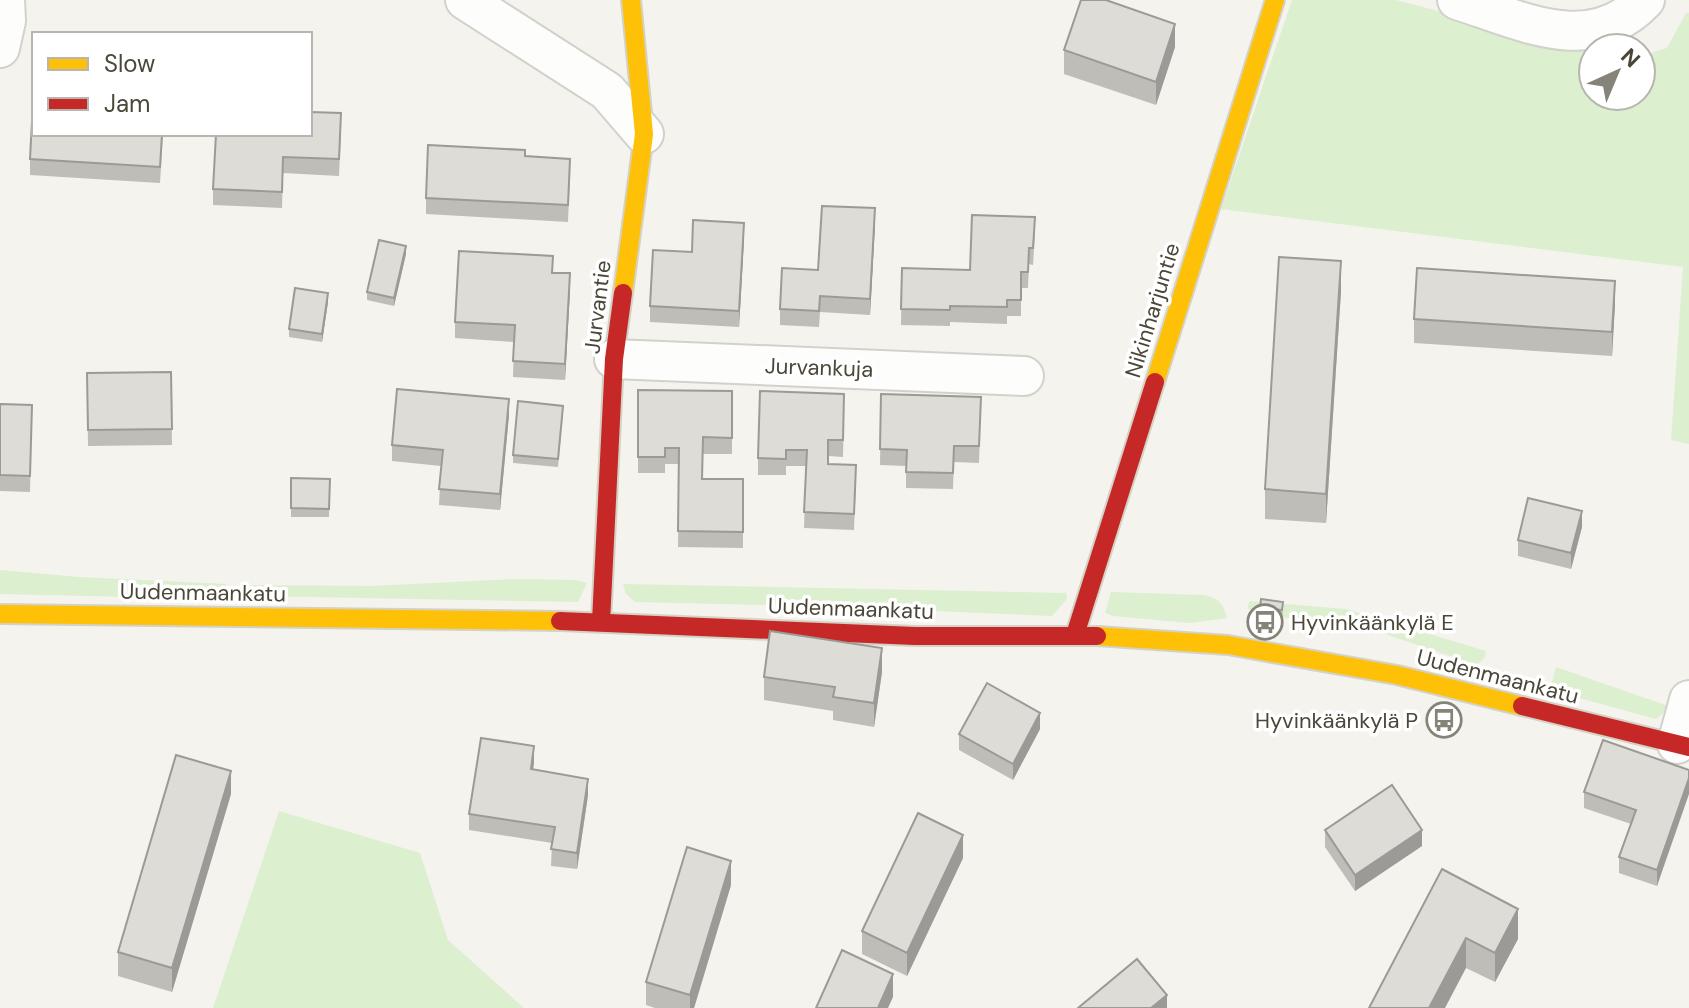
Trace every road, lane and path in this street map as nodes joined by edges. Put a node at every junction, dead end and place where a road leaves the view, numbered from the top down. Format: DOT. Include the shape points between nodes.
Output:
graph roads {
  1 [pos="5,0"];
  2 [pos="465,0"];
  3 [pos="631,0"];
  4 [pos="1275,0"];
  5 [pos="1457,0"];
  6 [pos="1645,0"];
  7 [pos="0,48"];
  8 [pos="644,134"];
  9 [pos="614,359"];
  10 [pos="1024,376"];
  11 [pos="0,614"];
  12 [pos="601,622"];
  13 [pos="1075,635"];
  14 [pos="1689,700"];
  15 [pos="1683,745"];
  1 -- 7 [label="street"];
  2 -- 8 [label="street" via="607,91"];
  3 -- 8 [label="main road, Jurvantie"];
  4 -- 13 [label="main road, Nikinharjuntie"];
  5 -- 6 [label="street" via="1555,31 1587,32 1616,23"];
  8 -- 9 [label="main road, Jurvantie"];
  9 -- 10 [label="street, Jurvankuja"];
  9 -- 12 [label="main road, Jurvantie"];
  11 -- 12 [label="main road, Uudenmaankatu"];
  12 -- 13 [label="main road, Uudenmaankatu" via="915,636"];
  13 -- 15 [label="main road, Uudenmaankatu" via="1228,645 1366,669"];
  14 -- 15 [label="street"];
}
